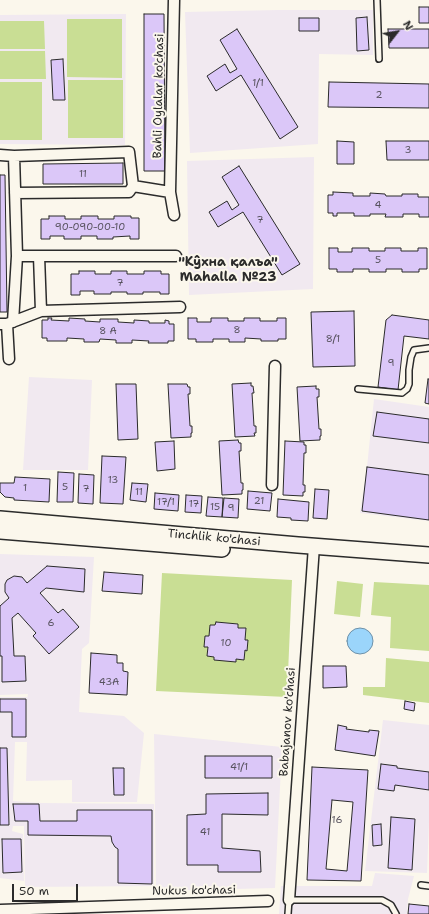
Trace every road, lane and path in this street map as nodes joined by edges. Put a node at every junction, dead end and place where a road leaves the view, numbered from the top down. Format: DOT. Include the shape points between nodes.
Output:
graph roads {
  1 [pos="174,0"];
  2 [pos="377,0"];
  3 [pos="379,60"];
  4 [pos="0,155"];
  5 [pos="14,156"];
  6 [pos="133,186"];
  7 [pos="170,192"];
  8 [pos="15,193"];
  9 [pos="174,215"];
  10 [pos="17,256"];
  11 [pos="39,256"];
  12 [pos="176,256"];
  13 [pos="180,307"];
  14 [pos="41,311"];
  15 [pos="7,323"];
  16 [pos="429,348"];
  17 [pos="9,359"];
  18 [pos="275,366"];
  19 [pos="358,389"];
  20 [pos="272,485"];
  21 [pos="0,519"];
  22 [pos="0,531"];
  23 [pos="314,551"];
  24 [pos="429,555"];
  25 [pos="429,565"];
  26 [pos="421,885"];
  27 [pos="429,886"];
  28 [pos="289,900"];
  29 [pos="268,901"];
  30 [pos="0,910"];
  31 [pos="288,914"];
  32 [pos="396,914"];
  1 -- 7 [label="street, Bahli Oylalar ko'chasi"];
  2 -- 3 [label="lane"];
  4 -- 5 [label="street"];
  5 -- 6 [label="street" via="129,152"];
  5 -- 8 [label="street"];
  6 -- 7 [label="street"];
  6 -- 8 [label="street" via="129,192"];
  7 -- 9 [label="street, Bahli Oylalar ko'chasi"];
  8 -- 10 [label="street"];
  10 -- 11 [label="street"];
  10 -- 15 [label="street"];
  11 -- 12 [label="street"];
  11 -- 14 [label="street"];
  13 -- 14 [label="street"];
  14 -- 15 [label="street"];
  15 -- 17 [label="street"];
  16 -- 19 [label="lane" via="414,350 409,384 402,393"];
  18 -- 20 [label="street"];
  21 -- 23 [label="main road, Tinchlik ko'chasi"];
  22 -- 23 [label="main road, Tinchlik ko'chasi"];
  23 -- 24 [label="main road, Tinchlik ko'chasi"];
  23 -- 25 [label="main road, Tinchlik ko'chasi"];
  23 -- 28 [label="street, Babajanov ko'chasi"];
  26 -- 27 [label="lane"];
  28 -- 31 [label="lane"];
  28 -- 32 [label="lane" via="382,900 391,904"];
  29 -- 30 [label="street, Nukus ko'chasi"];
}
